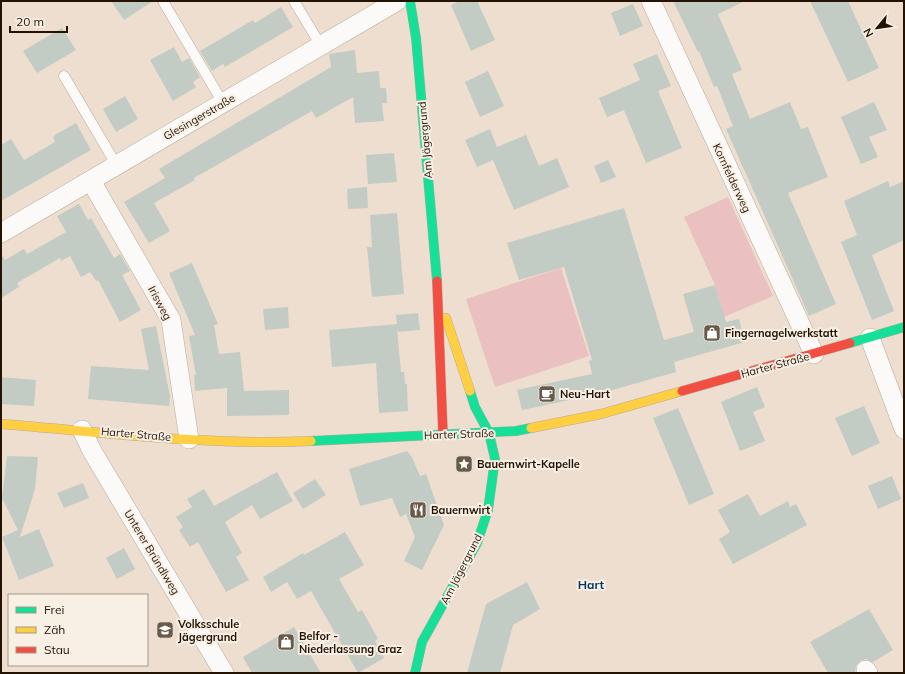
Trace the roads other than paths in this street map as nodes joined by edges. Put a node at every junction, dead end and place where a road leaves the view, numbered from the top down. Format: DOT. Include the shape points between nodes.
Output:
graph roads {
  1 [pos="294,1"];
  2 [pos="397,1"];
  3 [pos="410,1"];
  4 [pos="651,1"];
  5 [pos="164,3"];
  6 [pos="321,46"];
  7 [pos="64,76"];
  8 [pos="223,103"];
  9 [pos="117,166"];
  10 [pos="91,181"];
  11 [pos="1,232"];
  12 [pos="437,279"];
  13 [pos="904,327"];
  14 [pos="870,338"];
  15 [pos="814,354"];
  16 [pos="1,424"];
  17 [pos="904,428"];
  18 [pos="82,430"];
  19 [pos="489,433"];
  20 [pos="444,434"];
  21 [pos="189,439"];
  22 [pos="224,673"];
  23 [pos="415,673"];
  1 -- 6 [label="lane"];
  2 -- 6 [label="street, Glesingerstraße"];
  3 -- 12 [label="main road, Am Jägergrund" via="416,38"];
  4 -- 15 [label="street, Kornfelderweg"];
  5 -- 8 [label="lane"];
  6 -- 8 [label="street, Glesingerstraße"];
  7 -- 9 [label="lane"];
  8 -- 9 [label="street, Glesingerstraße"];
  9 -- 10 [label="street, Glesingerstraße"];
  10 -- 11 [label="street, Glesingerstraße"];
  10 -- 21 [label="street, Irisweg" via="171,320"];
  12 -- 19 [label="main road, Am Jägergrund" via="447,320 475,407"];
  12 -- 20 [label="main road, Am Jägergrund"];
  13 -- 14 [label="main road, Harter Straße"];
  14 -- 15 [label="main road, Harter Straße"];
  14 -- 17 [label="street"];
  15 -- 19 [label="main road, Harter Straße" via="601,414 516,432"];
  16 -- 18 [label="main road, Harter Straße"];
  18 -- 21 [label="main road, Harter Straße"];
  18 -- 22 [label="street, Unterer Bründlweg"];
  19 -- 20 [label="main road, Harter Straße"];
  19 -- 23 [label="main road, Am Jägergrund" via="494,459 488,510 477,543 422,642"];
  20 -- 21 [label="main road, Harter Straße" via="289,442"];
}
